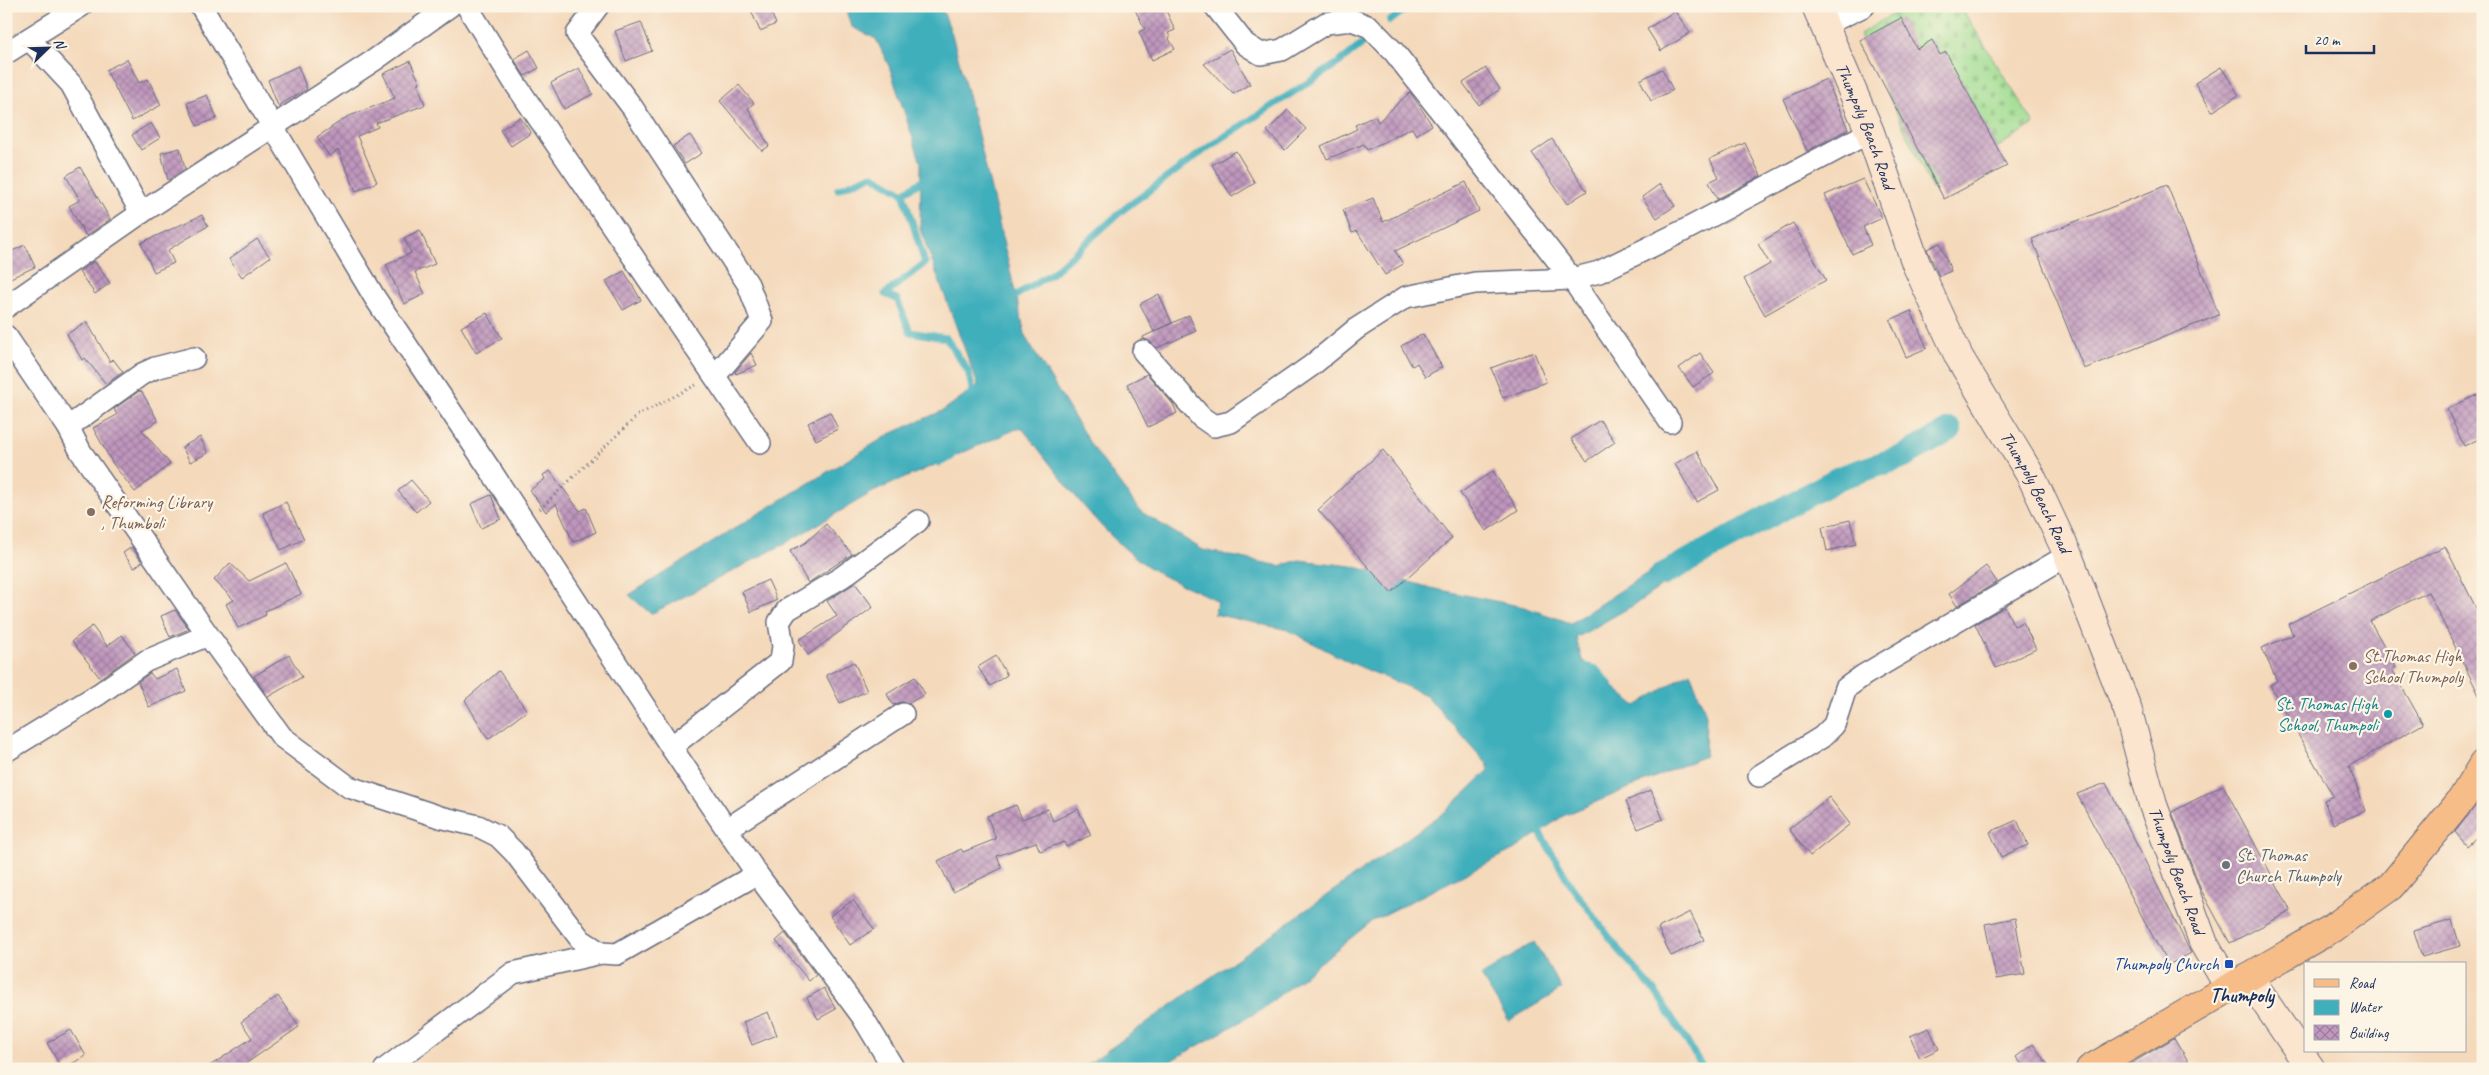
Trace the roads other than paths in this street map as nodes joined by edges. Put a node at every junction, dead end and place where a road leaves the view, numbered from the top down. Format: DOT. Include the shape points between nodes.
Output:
graph roads {
  1 [pos="81,6"];
  2 [pos="201,6"];
  3 [pos="450,6"];
  4 [pos="467,6"];
  5 [pos="598,6"];
  6 [pos="1215,6"];
  7 [pos="1864,6"];
  8 [pos="1820,15"];
  9 [pos="29,39"];
  10 [pos="6,53"];
  11 [pos="274,127"];
  12 [pos="1870,132"];
  13 [pos="141,213"];
  14 [pos="1572,279"];
  15 [pos="6,307"];
  16 [pos="6,336"];
  17 [pos="1143,351"];
  18 [pos="194,358"];
  19 [pos="715,376"];
  20 [pos="1670,422"];
  21 [pos="68,427"];
  22 [pos="760,443"];
  23 [pos="918,521"];
  24 [pos="2068,555"];
  25 [pos="208,635"];
  26 [pos="903,714"];
  27 [pos="670,747"];
  28 [pos="6,751"];
  29 [pos="2483,764"];
  30 [pos="1760,776"];
  31 [pos="727,829"];
  32 [pos="757,874"];
  33 [pos="601,953"];
  34 [pos="2239,983"];
  35 [pos="385,1069"];
  36 [pos="894,1069"];
  37 [pos="2090,1069"];
  38 [pos="2311,1069"];
  1 -- 9 [label="street"];
  2 -- 11 [label="street"];
  3 -- 11 [label="street"];
  4 -- 19 [label="street" via="514,82"];
  5 -- 19 [label="street" via="577,34 632,108 748,284 762,321"];
  6 -- 14 [label="street" via="1245,44 1261,54 1282,50 1326,24 1352,20 1370,27 1395,53"];
  7 -- 8 [label="street"];
  8 -- 12 [label="main road, Thumpoly Beach Road"];
  9 -- 10 [label="street"];
  9 -- 13 [label="street" via="71,84"];
  11 -- 13 [label="street"];
  11 -- 27 [label="street" via="375,298"];
  12 -- 14 [label="street" via="1677,234 1599,272"];
  12 -- 24 [label="main road, Thumpoly Beach Road" via="1916,264 1959,358 2031,476"];
  13 -- 15 [label="street"];
  14 -- 17 [label="street" via="1475,283 1406,297 1356,329 1311,366 1231,422 1214,426 1201,417"];
  14 -- 20 [label="street"];
  16 -- 21 [label="street"];
  18 -- 21 [label="street" via="142,374"];
  19 -- 22 [label="street"];
  21 -- 25 [label="street" via="81,452"];
  23 -- 27 [label="street" via="842,577 787,610 779,622 783,646 781,661"];
  24 -- 30 [label="street" via="1864,675 1846,688 1834,725 1822,737"];
  24 -- 34 [label="main road, Thumpoly Beach Road" via="2128,711 2153,805 2200,934"];
  25 -- 28 [label="street" via="146,661"];
  25 -- 33 [label="street" via="282,737 349,787 478,826 498,836 514,852 581,940"];
  26 -- 31 [label="street"];
  27 -- 31 [label="street"];
  29 -- 34 [label="main road" via="2462,799 2391,886 2331,928"];
  31 -- 32 [label="street"];
  32 -- 33 [label="street" via="616,954"];
  32 -- 36 [label="street" via="862,1016"];
  33 -- 35 [label="street" via="513,973"];
  34 -- 37 [label="main road"];
  34 -- 38 [label="main road, Thumpoly Beach Road"];
}
